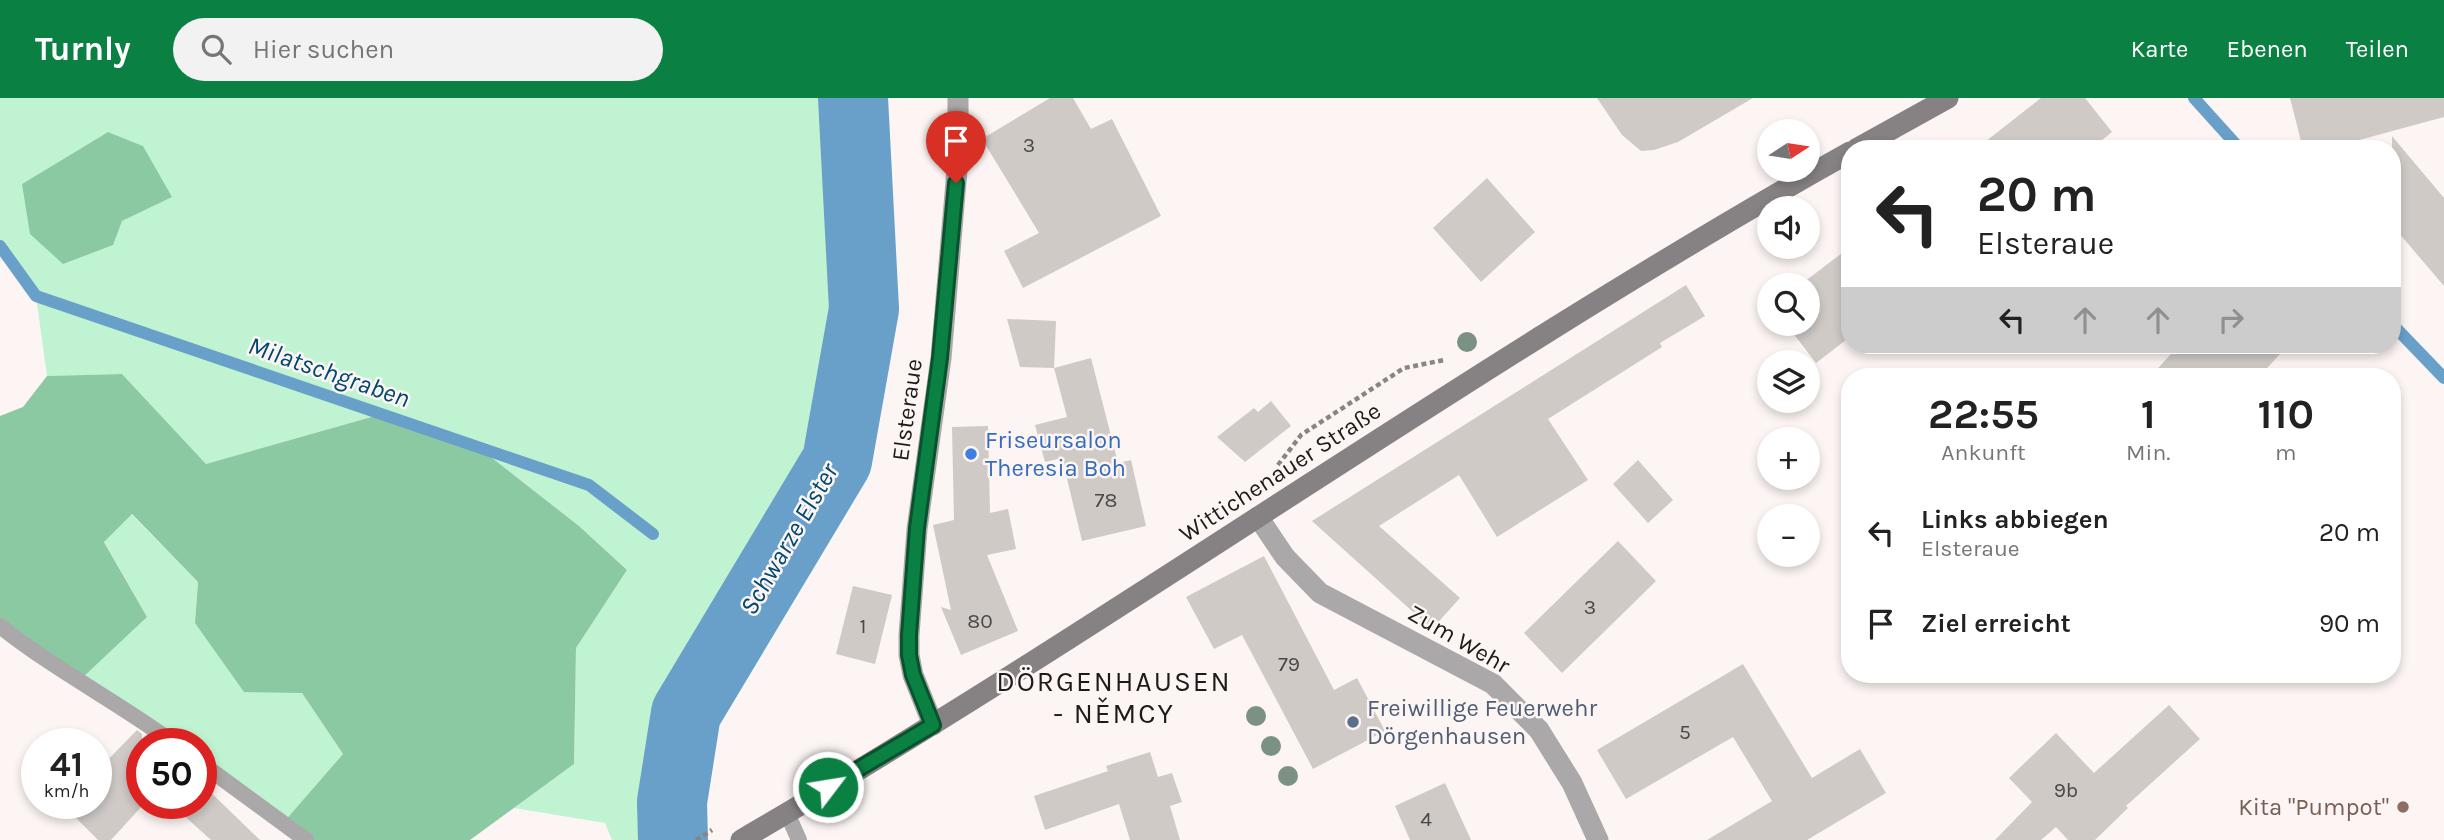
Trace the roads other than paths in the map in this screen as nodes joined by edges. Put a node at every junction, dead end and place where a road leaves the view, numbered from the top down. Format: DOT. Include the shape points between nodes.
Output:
graph roads {
  1 [pos="958,98"];
  2 [pos="1948,98"];
  3 [pos="1872,140"];
  4 [pos="1841,157"];
  5 [pos="1258,517"];
  6 [pos="0,626"];
  7 [pos="933,725"];
  8 [pos="153,728"];
  9 [pos="217,775"];
  10 [pos="787,813"];
  11 [pos="306,840"];
  12 [pos="741,840"];
  13 [pos="799,840"];
  14 [pos="1598,840"];
  1 -- 7 [label="street, Elsteraue" via="958,158 943,331 917,528 909,635 913,675"];
  2 -- 3 [label="main road"];
  4 -- 5 [label="main road, Wittichenauer Straße" via="1489,370"];
  5 -- 7 [label="main road, Wittichenauer Straße"];
  5 -- 14 [label="street, Zum Wehr" via="1285,557 1320,593 1493,684 1539,730 1572,783"];
  6 -- 8 [label="lane"];
  7 -- 10 [label="main road, Wittichenauer Straße"];
  9 -- 11 [label="lane"];
  10 -- 12 [label="main road, Wittichenauer Straße"];
  10 -- 13 [label="lane"];
}
